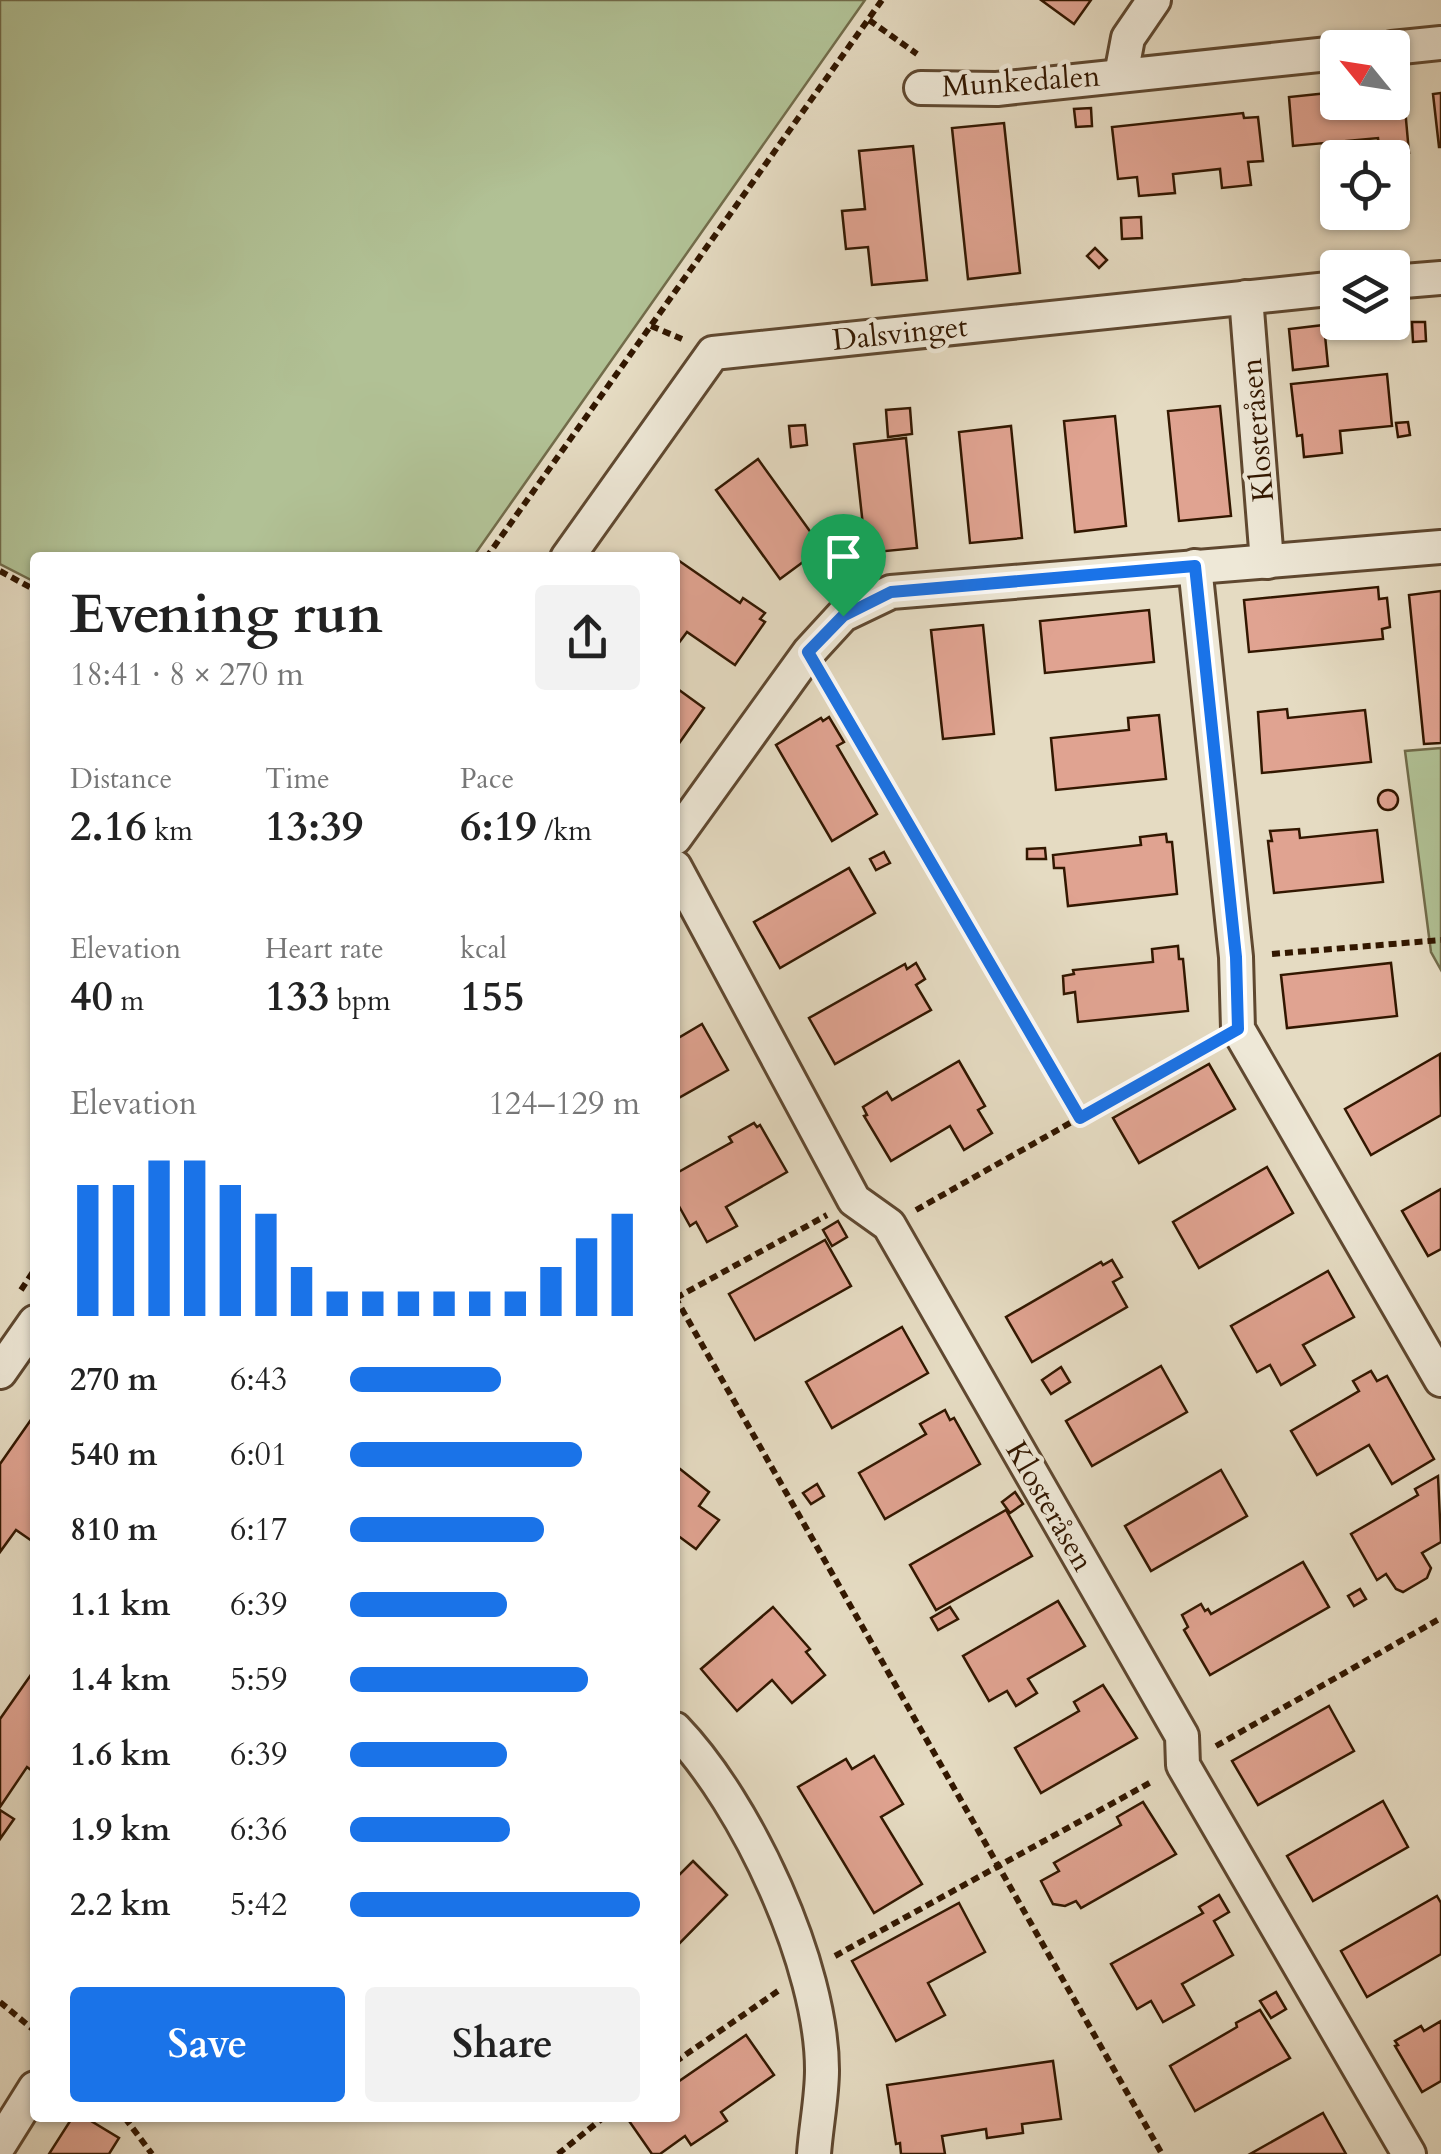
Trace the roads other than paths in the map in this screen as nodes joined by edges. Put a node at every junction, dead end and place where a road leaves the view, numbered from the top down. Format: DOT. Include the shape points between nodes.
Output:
graph roads {
  1 [pos="1154,0"];
  2 [pos="1441,43"];
  3 [pos="1410,46"];
  4 [pos="1320,55"];
  5 [pos="1121,74"];
  6 [pos="921,88"];
  7 [pos="1441,278"];
  8 [pos="1410,281"];
  9 [pos="1320,290"];
  10 [pos="1246,297"];
  11 [pos="1441,547"];
  12 [pos="571,552"];
  13 [pos="1268,562"];
  14 [pos="1195,566"];
  15 [pos="680,831"];
  16 [pos="680,877"];
  17 [pos="30,1329"];
  18 [pos="0,1372"];
  19 [pos="1441,1380"];
  20 [pos="680,1735"];
  21 [pos="30,2096"];
  22 [pos="0,2144"];
  23 [pos="814,2154"];
  24 [pos="1408,2154"];
  1 -- 5 [label="street, Munkedalen" via="1128,38"];
  2 -- 3 [label="street"];
  4 -- 5 [label="street, Munkedalen"];
  5 -- 6 [label="street, Munkedalen" via="997,89"];
  7 -- 8 [label="street"];
  9 -- 10 [label="street, Dalsvinget"];
  10 -- 12 [label="street, Dalsvinget" via="713,352"];
  10 -- 13 [label="street, Klosteråsen"];
  11 -- 13 [label="street"];
  13 -- 14 [label="street"];
  14 -- 15 [label="street" via="891,592 843,616 808,652"];
  14 -- 19 [label="street" via="1238,1029"];
  16 -- 24 [label="street, Klosteråsen" via="854,1200 889,1225 1182,1736 1183,1765"];
  17 -- 18 [label="street"];
  20 -- 23 [label="street" via="763,1859 808,1970 822,2068"];
  21 -- 22 [label="street"];
}
